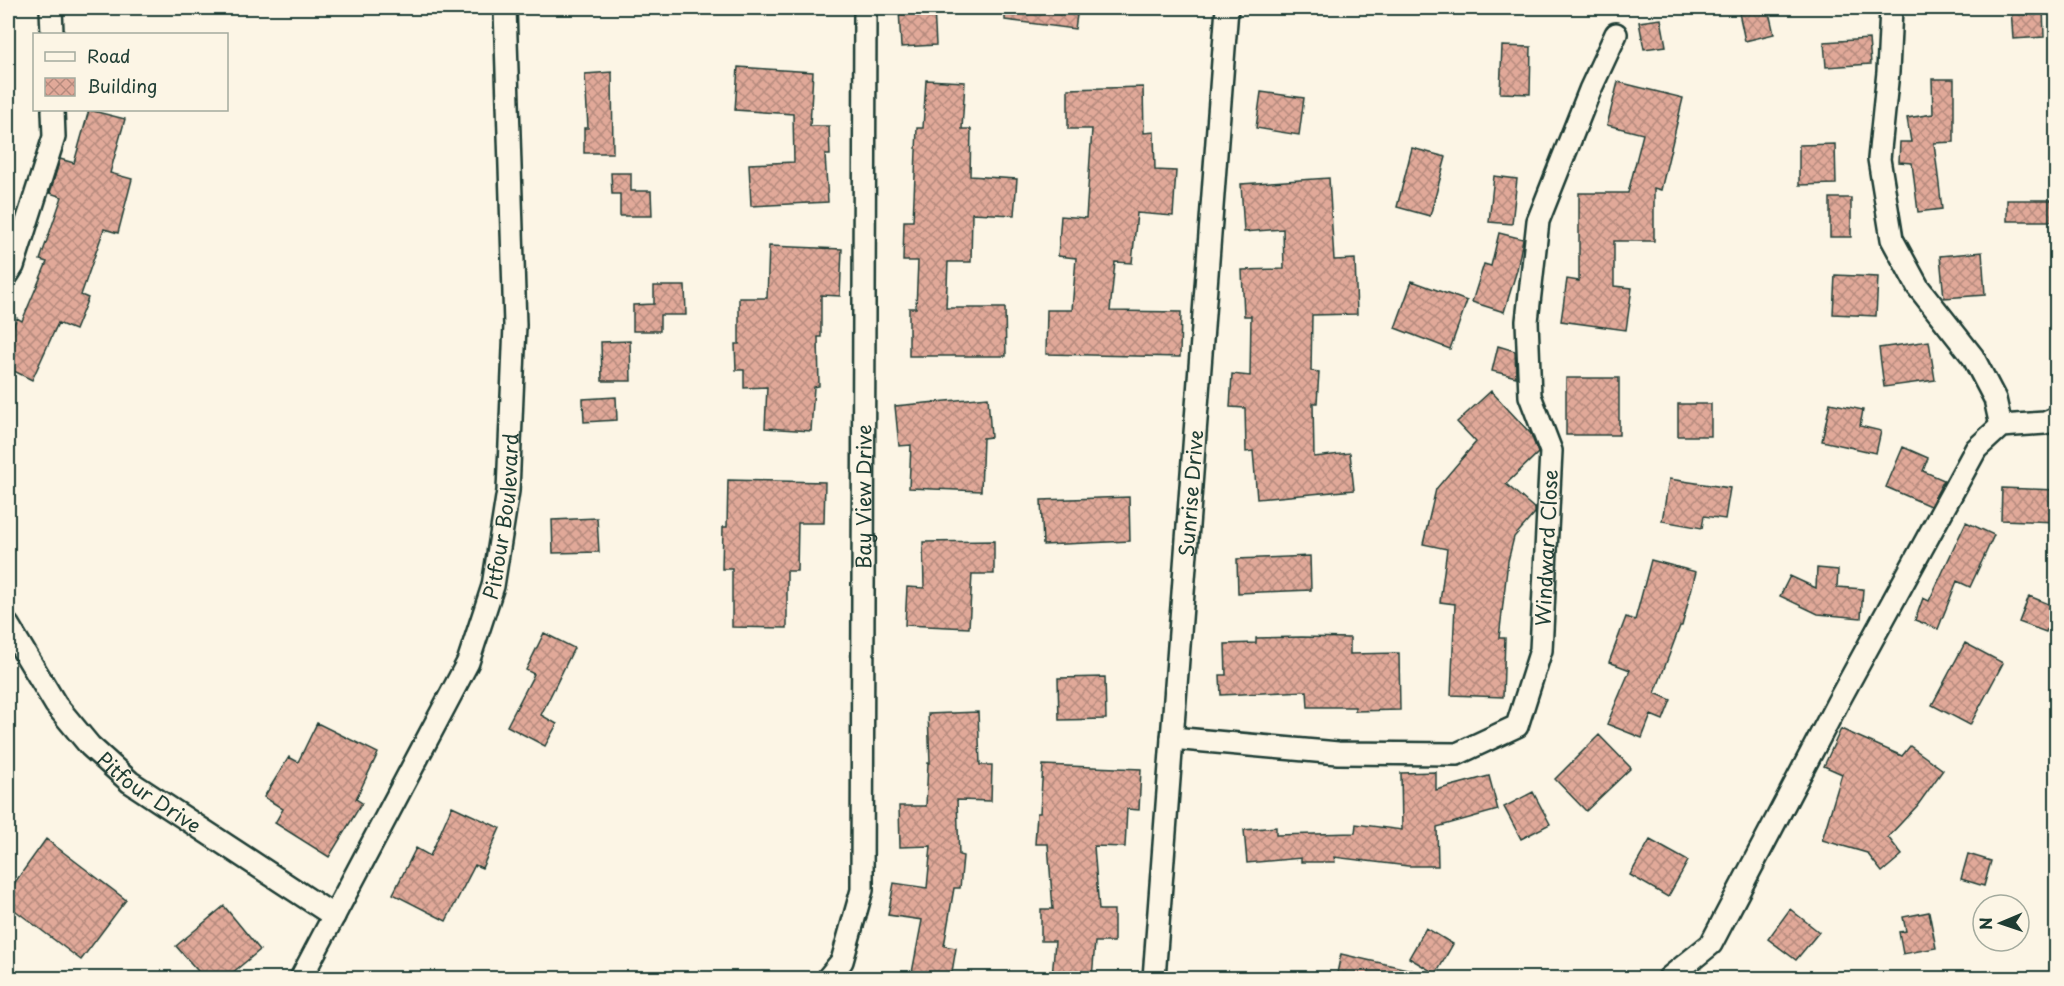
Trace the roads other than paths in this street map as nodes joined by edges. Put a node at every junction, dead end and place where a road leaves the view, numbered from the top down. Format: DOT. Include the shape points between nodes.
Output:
graph roads {
  1 [pos="51,8"];
  2 [pos="505,8"];
  3 [pos="865,8"];
  4 [pos="1227,8"];
  5 [pos="1891,8"];
  6 [pos="52,33"];
  7 [pos="1616,34"];
  8 [pos="53,111"];
  9 [pos="8,274"];
  10 [pos="2056,418"];
  11 [pos="2001,426"];
  12 [pos="8,632"];
  13 [pos="1172,738"];
  14 [pos="334,916"];
  15 [pos="301,978"];
  16 [pos="828,978"];
  17 [pos="1154,978"];
  18 [pos="1669,978"];
  1 -- 6 [label="street"];
  2 -- 14 [label="street, Pitfour Boulevard" via="515,325 508,491 493,586 468,662"];
  3 -- 16 [label="street, Bay View Drive" via="862,890 842,961"];
  4 -- 13 [label="street, Sunrise Drive"];
  5 -- 11 [label="street" via="1878,159 1892,239 1918,287 1973,357 1995,399"];
  7 -- 13 [label="street, Windward Close" via="1538,221 1527,321 1530,396 1551,451 1541,650 1517,726 1457,754 1338,753"];
  8 -- 9 [label="street" via="54,137"];
  10 -- 11 [label="street" via="2045,423"];
  11 -- 18 [label="street" via="1976,449 1711,944"];
  12 -- 14 [label="street, Pitfour Drive" via="56,705 90,746 129,782"];
  13 -- 17 [label="street, Sunrise Drive"];
  14 -- 15 [label="street, Pitfour Boulevard"];
}
